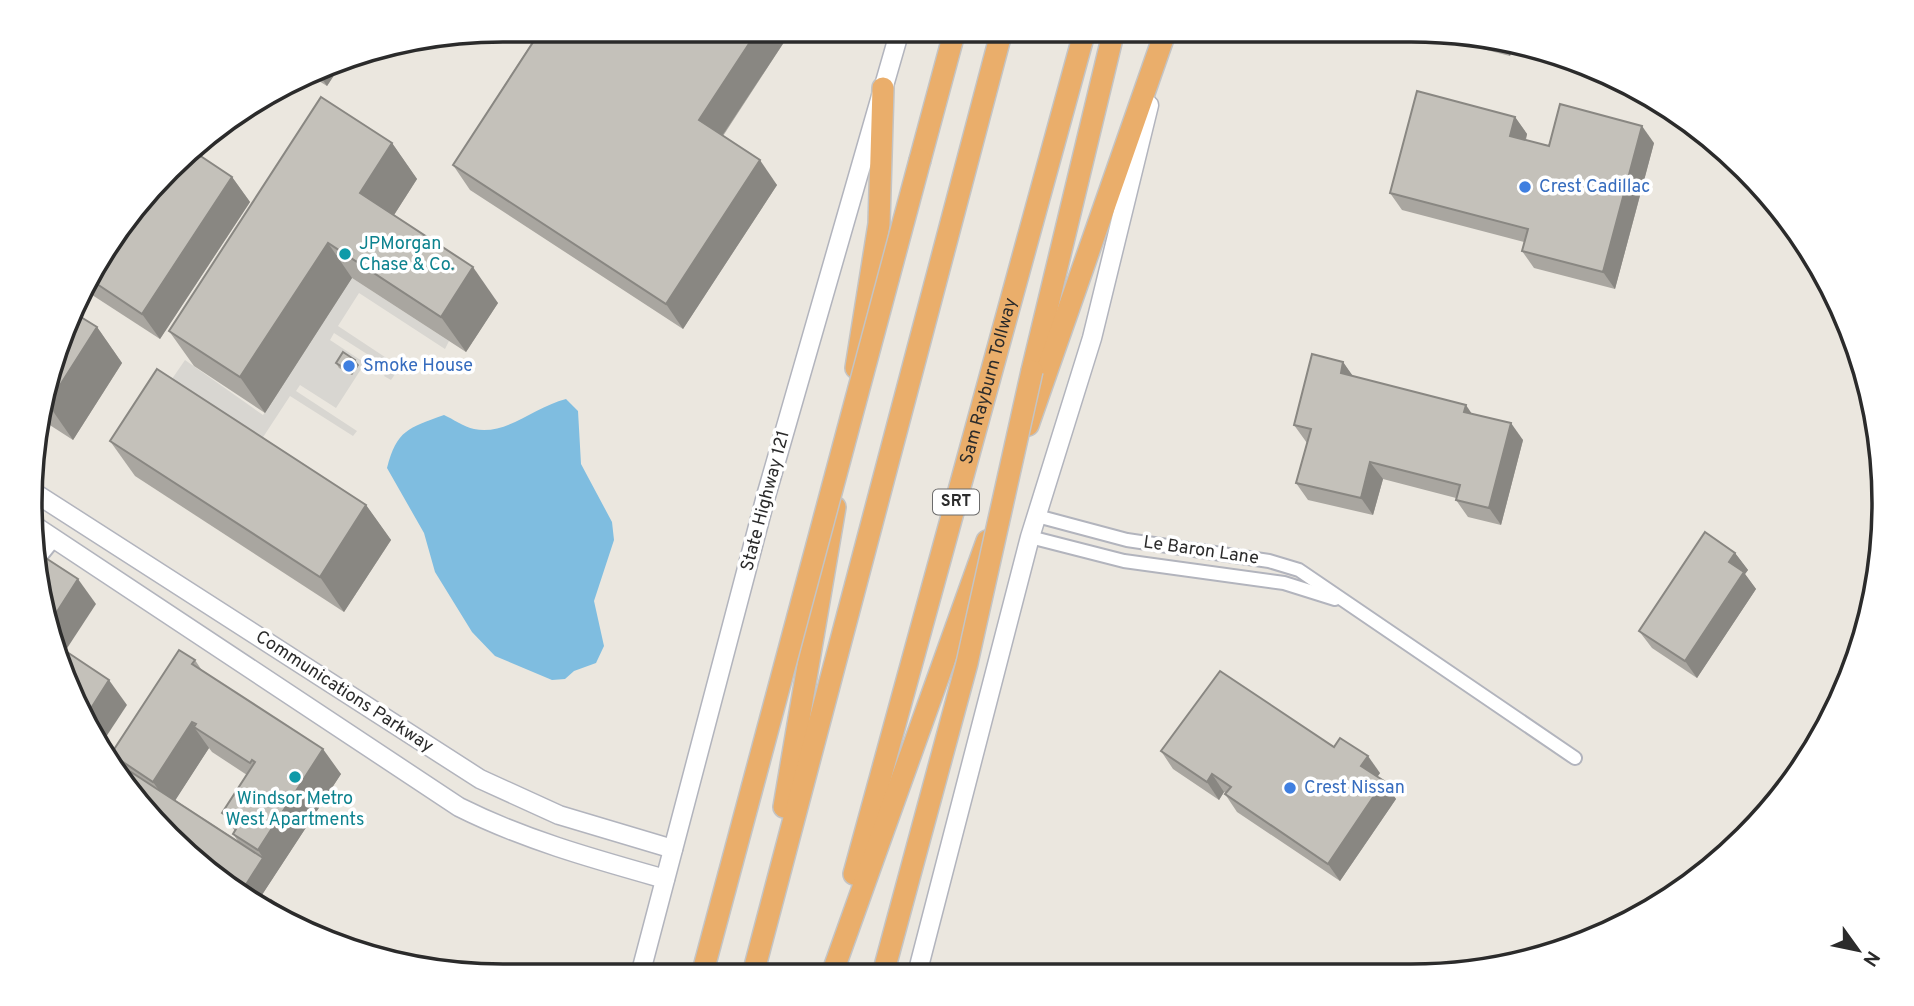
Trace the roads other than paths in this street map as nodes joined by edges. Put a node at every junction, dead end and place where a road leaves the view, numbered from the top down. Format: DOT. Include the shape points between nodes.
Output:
graph roads {
  1 [pos="896,42"];
  2 [pos="952,42"];
  3 [pos="999,42"];
  4 [pos="1082,42"];
  5 [pos="1111,42"];
  6 [pos="1162,42"];
  7 [pos="1163,42"];
  8 [pos="883,88"];
  9 [pos="42,498"];
  10 [pos="1037,516"];
  11 [pos="43,532"];
  12 [pos="1030,537"];
  13 [pos="54,540"];
  14 [pos="45,551"];
  15 [pos="1356,610"];
  16 [pos="407,732"];
  17 [pos="387,758"];
  18 [pos="1575,758"];
  19 [pos="673,849"];
  20 [pos="665,879"];
  21 [pos="761,943"];
  22 [pos="643,964"];
  23 [pos="705,964"];
  24 [pos="756,964"];
  25 [pos="833,964"];
  26 [pos="834,964"];
  27 [pos="886,964"];
  28 [pos="920,964"];
  1 -- 8 [label="main road, State Highway 121"];
  2 -- 23 [label="highway, bridge"];
  3 -- 21 [label="highway"];
  4 -- 25 [label="highway, Sam Rayburn Tollway / SRT"];
  5 -- 27 [label="highway, bridge" via="967,663"];
  6 -- 26 [label="highway"];
  7 -- 10 [label="main road" via="1091,338"];
  8 -- 19 [label="main road, State Highway 121" via="766,496"];
  8 -- 21 [label="highway" via="879,224"];
  9 -- 16 [label="main road, Communications Parkway"];
  10 -- 12 [label="main road"];
  10 -- 15 [label="street, Le Baron Lane" via="1127,540 1284,565 1314,578"];
  11 -- 13 [label="main road, Communications Parkway"];
  12 -- 15 [label="street, Le Baron Lane" via="1124,561 1304,588"];
  12 -- 28 [label="main road"];
  13 -- 14 [label="street"];
  13 -- 17 [label="main road, Communications Parkway"];
  15 -- 18 [label="street, Le Baron Lane"];
  16 -- 17 [label="main road"];
  16 -- 19 [label="main road, Communications Parkway" via="518,799"];
  17 -- 20 [label="main road, Communications Parkway" via="459,807 501,828"];
  19 -- 20 [label="main road, State Highway 121"];
  20 -- 22 [label="main road, State Highway 121"];
  21 -- 24 [label="highway"];
}
